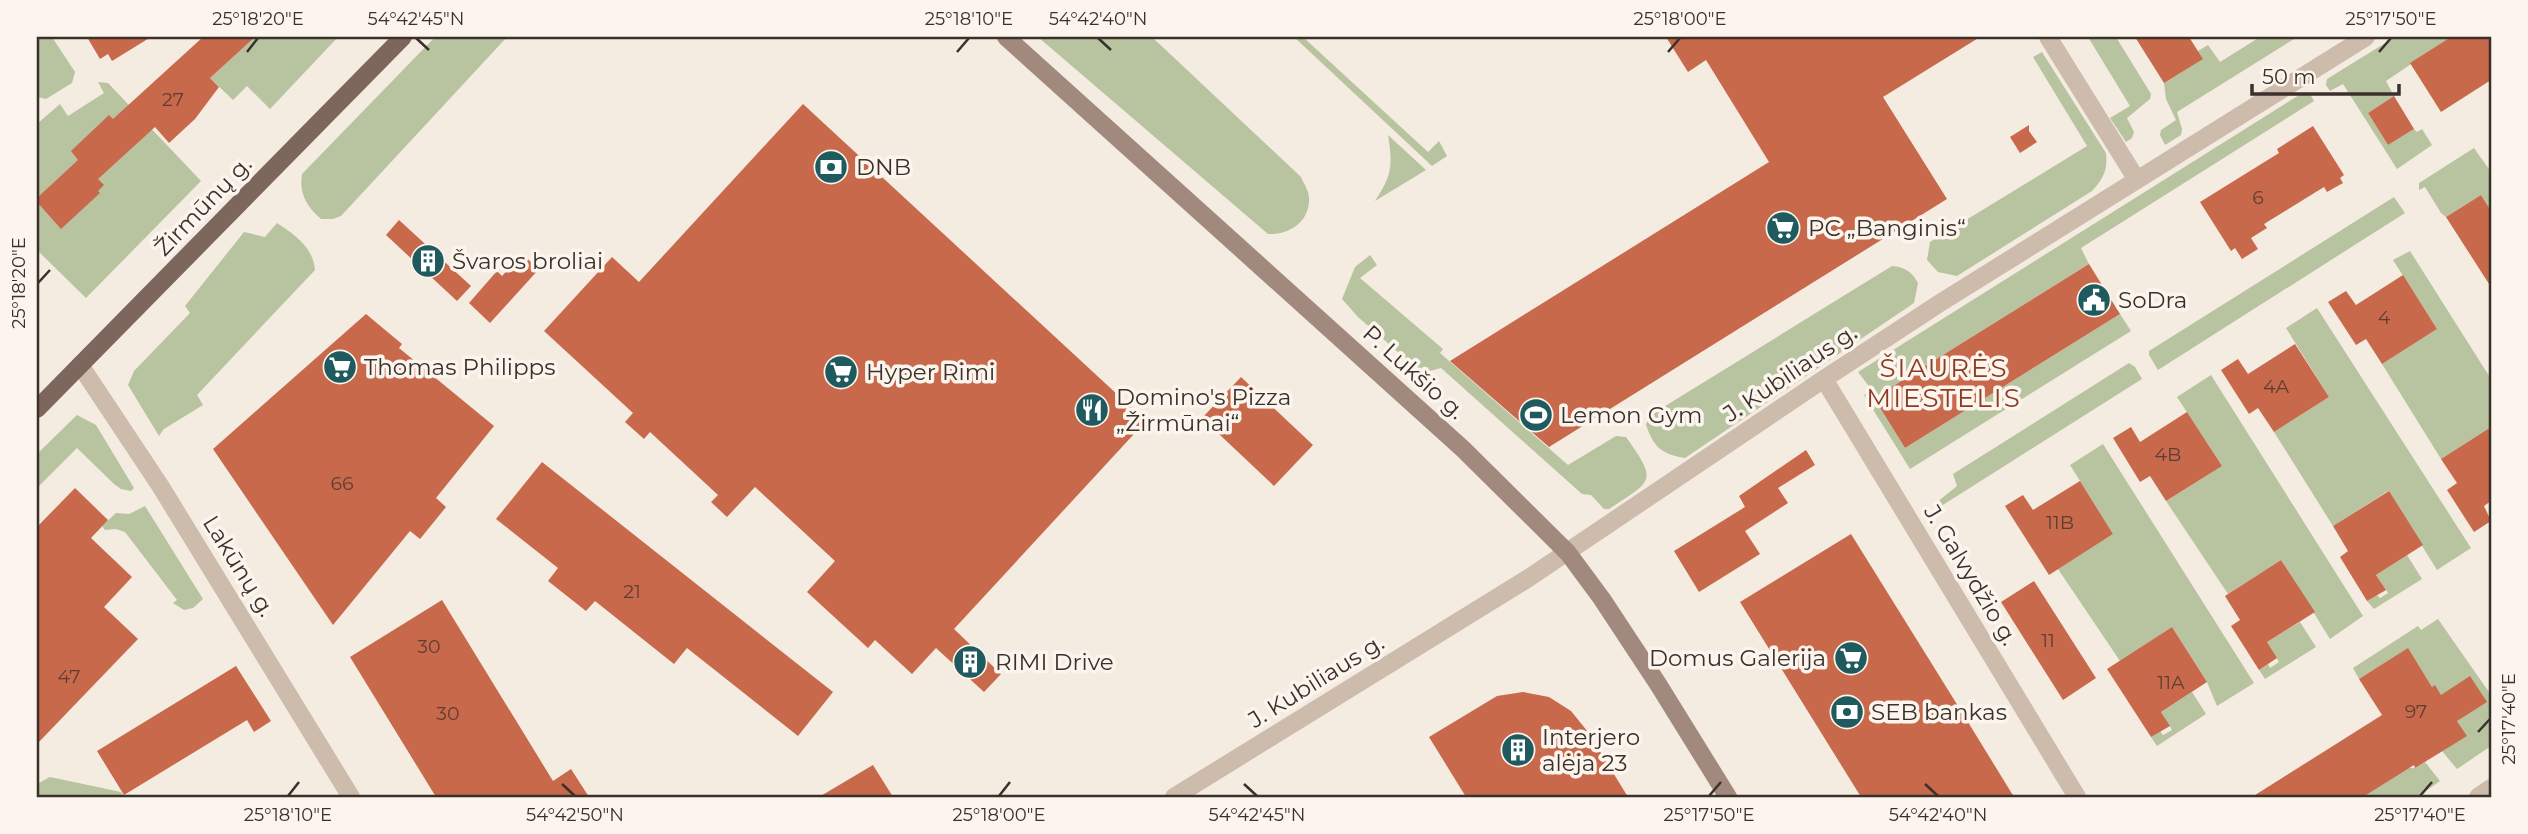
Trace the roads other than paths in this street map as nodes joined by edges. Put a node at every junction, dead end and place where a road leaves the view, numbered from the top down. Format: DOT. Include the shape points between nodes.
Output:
graph roads {
  1 [pos="402,37"];
  2 [pos="1006,37"];
  3 [pos="2049,37"];
  4 [pos="2366,37"];
  5 [pos="2137,180"];
  6 [pos="80,365"];
  7 [pos="1824,379"];
  8 [pos="37,409"];
  9 [pos="1567,553"];
  10 [pos="2491,788"];
  11 [pos="351,797"];
  12 [pos="1174,797"];
  13 [pos="1728,797"];
  14 [pos="2077,797"];
  15 [pos="2478,797"];
  1 -- 6 [label="main road, Žirmūnų g."];
  2 -- 9 [label="street, P. Lukšio g." via="1463,449"];
  3 -- 5 [label="street"];
  4 -- 5 [label="street, J. Kubiliaus g."];
  5 -- 7 [label="street, J. Kubiliaus g."];
  6 -- 8 [label="main road, Žirmūnų g."];
  6 -- 11 [label="street, Lakūnų g." via="161,487"];
  7 -- 9 [label="street, J. Kubiliaus g."];
  7 -- 14 [label="street, J. Galvydžio g."];
  9 -- 12 [label="street, J. Kubiliaus g."];
  9 -- 13 [label="street, P. Lukšio g." via="1644,662"];
  10 -- 15 [label="street"];
}
